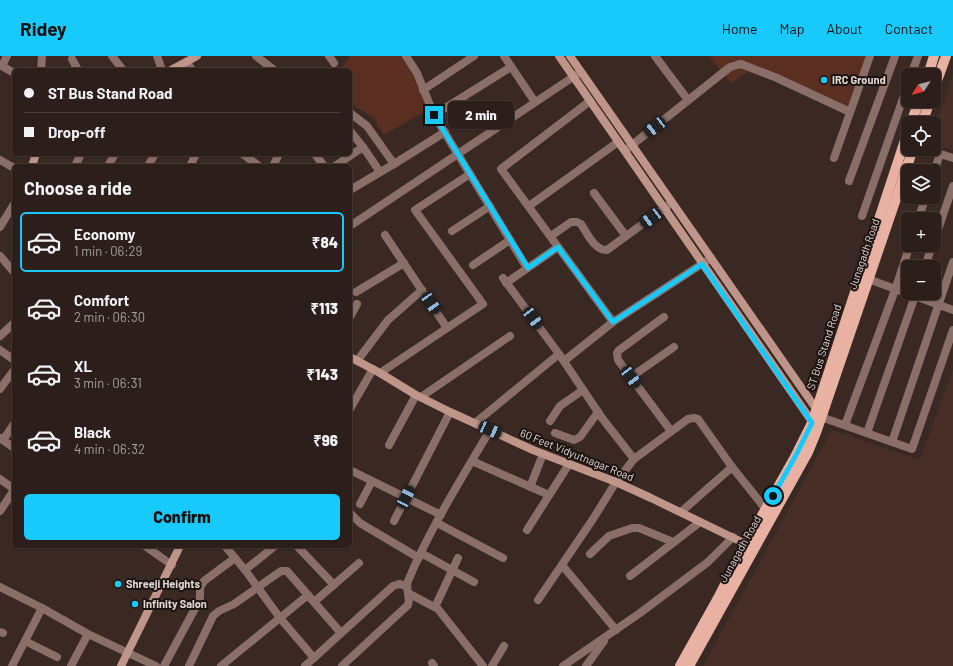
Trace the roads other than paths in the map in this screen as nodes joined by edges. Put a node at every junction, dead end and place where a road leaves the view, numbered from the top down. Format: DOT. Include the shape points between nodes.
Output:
graph roads {
  1 [pos="7,56"];
  2 [pos="42,56"];
  3 [pos="112,56"];
  4 [pos="157,56"];
  5 [pos="198,56"];
  6 [pos="256,56"];
  7 [pos="406,56"];
  8 [pos="474,56"];
  9 [pos="504,56"];
  10 [pos="559,56"];
  11 [pos="570,56"];
  12 [pos="655,56"];
  13 [pos="870,56"];
  14 [pos="895,56"];
  15 [pos="918,56"];
  16 [pos="934,56"];
  17 [pos="946,56"];
  18 [pos="72,59"];
  19 [pos="187,62"];
  20 [pos="1,65"];
  21 [pos="511,67"];
  22 [pos="41,68"];
  23 [pos="77,68"];
  24 [pos="121,68"];
  25 [pos="161,68"];
  26 [pos="175,68"];
  27 [pos="191,68"];
  28 [pos="269,68"];
  29 [pos="914,68"];
  30 [pos="930,68"];
  31 [pos="941,70"];
  32 [pos="12,72"];
  33 [pos="582,72"];
  34 [pos="574,77"];
  35 [pos="423,90"];
  36 [pos="688,100"];
  37 [pos="590,101"];
  38 [pos="535,102"];
  39 [pos="901,104"];
  40 [pos="850,112"];
  41 [pos="352,115"];
  42 [pos="434,115"];
  43 [pos="445,132"];
  44 [pos="352,134"];
  45 [pos="618,142"];
  46 [pos="632,145"];
  47 [pos="362,147"];
  48 [pos="624,151"];
  49 [pos="901,152"];
  50 [pos="458,153"];
  51 [pos="352,154"];
  52 [pos="941,154"];
  53 [pos="246,156"];
  54 [pos="349,156"];
  55 [pos="911,156"];
  56 [pos="834,158"];
  57 [pos="953,158"];
  58 [pos="0,160"];
  59 [pos="256,164"];
  60 [pos="338,164"];
  61 [pos="394,164"];
  62 [pos="12,167"];
  63 [pos="380,172"];
  64 [pos="470,174"];
  65 [pos="655,177"];
  66 [pos="849,182"];
  67 [pos="647,183"];
  68 [pos="953,186"];
  69 [pos="352,189"];
  70 [pos="594,193"];
  71 [pos="672,202"];
  72 [pos="490,206"];
  73 [pos="529,206"];
  74 [pos="12,207"];
  75 [pos="664,208"];
  76 [pos="862,216"];
  77 [pos="941,220"];
  78 [pos="352,225"];
  79 [pos="0,227"];
  80 [pos="452,231"];
  81 [pos="385,235"];
  82 [pos="550,236"];
  83 [pos="626,236"];
  84 [pos="510,240"];
  85 [pos="558,247"];
  86 [pos="908,252"];
  87 [pos="0,256"];
  88 [pos="711,258"];
  89 [pos="953,262"];
  90 [pos="404,263"];
  91 [pos="702,264"];
  92 [pos="473,265"];
  93 [pos="528,268"];
  94 [pos="12,270"];
  95 [pos="868,279"];
  96 [pos="422,290"];
  97 [pos="895,290"];
  98 [pos="356,292"];
  99 [pos="901,292"];
  100 [pos="913,300"];
  101 [pos="926,300"];
  102 [pos="357,304"];
  103 [pos="938,305"];
  104 [pos="953,310"];
  105 [pos="352,313"];
  106 [pos="664,317"];
  107 [pos="613,322"];
  108 [pos="12,325"];
  109 [pos="447,328"];
  110 [pos="953,330"];
  111 [pos="0,336"];
  112 [pos="510,336"];
  113 [pos="674,347"];
  114 [pos="0,350"];
  115 [pos="559,354"];
  116 [pos="12,359"];
  117 [pos="353,359"];
  118 [pos="564,361"];
  119 [pos="377,371"];
  120 [pos="12,373"];
  121 [pos="631,377"];
  122 [pos="0,389"];
  123 [pos="584,390"];
  124 [pos="419,396"];
  125 [pos="352,406"];
  126 [pos="450,412"];
  127 [pos="598,412"];
  128 [pos="819,413"];
  129 [pos="550,421"];
  130 [pos="475,423"];
  131 [pos="845,425"];
  132 [pos="12,426"];
  133 [pos="815,427"];
  134 [pos="490,430"];
  135 [pos="671,431"];
  136 [pos="555,433"];
  137 [pos="867,433"];
  138 [pos="1,439"];
  139 [pos="892,442"];
  140 [pos="389,445"];
  141 [pos="12,447"];
  142 [pos="543,454"];
  143 [pos="634,459"];
  144 [pos="472,460"];
  145 [pos="569,464"];
  146 [pos="732,467"];
  147 [pos="352,471"];
  148 [pos="0,479"];
  149 [pos="372,480"];
  150 [pos="616,482"];
  151 [pos="530,487"];
  152 [pos="12,488"];
  153 [pos="12,492"];
  154 [pos="549,495"];
  155 [pos="406,497"];
  156 [pos="360,504"];
  157 [pos="766,508"];
  158 [pos="0,511"];
  159 [pos="681,512"];
  160 [pos="352,515"];
  161 [pos="772,517"];
  162 [pos="439,519"];
  163 [pos="394,521"];
  164 [pos="700,522"];
  165 [pos="527,530"];
  166 [pos="733,537"];
  167 [pos="673,542"];
  168 [pos="750,546"];
  169 [pos="148,548"];
  170 [pos="179,548"];
  171 [pos="227,548"];
  172 [pos="272,548"];
  173 [pos="299,548"];
  174 [pos="590,554"];
  175 [pos="420,556"];
  176 [pos="235,558"];
  177 [pos="458,558"];
  178 [pos="503,558"];
  179 [pos="359,563"];
  180 [pos="172,565"];
  181 [pos="562,565"];
  182 [pos="245,570"];
  183 [pos="452,570"];
  184 [pos="630,576"];
  185 [pos="474,582"];
  186 [pos="334,585"];
  187 [pos="0,587"];
  188 [pos="257,588"];
  189 [pos="407,590"];
  190 [pos="308,595"];
  191 [pos="538,600"];
  192 [pos="314,602"];
  193 [pos="435,607"];
  194 [pos="42,608"];
  195 [pos="280,618"];
  196 [pos="616,630"];
  197 [pos="88,634"];
  198 [pos="341,634"];
  199 [pos="608,635"];
  200 [pos="25,641"];
  201 [pos="504,646"];
  202 [pos="128,652"];
  203 [pos="57,657"];
  204 [pos="314,658"];
  205 [pos="346,665"];
  206 [pos="12,666"];
  207 [pos="71,666"];
  208 [pos="121,666"];
  209 [pos="156,666"];
  210 [pos="164,666"];
  211 [pos="189,666"];
  212 [pos="221,666"];
  213 [pos="304,666"];
  214 [pos="483,666"];
  215 [pos="492,666"];
  216 [pos="563,666"];
  217 [pos="586,666"];
  218 [pos="680,666"];
  219 [pos="689,666"];
  1 -- 20 [label="street"];
  2 -- 22 [label="street"];
  3 -- 24 [label="street"];
  4 -- 25 [label="street"];
  5 -- 19 [label="street"];
  6 -- 28 [label="street"];
  7 -- 35 [label="street" via="417,73"];
  8 -- 35 [label="street"];
  9 -- 21 [label="street"];
  10 -- 34 [label="street"];
  11 -- 33 [label="street"];
  12 -- 36 [label="street"];
  13 -- 40 [label="street"];
  14 -- 66 [label="street"];
  15 -- 29 [label="street"];
  16 -- 30 [label="main road"];
  17 -- 31 [label="main road"];
  18 -- 23 [label="street"];
  19 -- 26 [label="street"];
  19 -- 27 [label="street"];
  20 -- 32 [label="street"];
  21 -- 38 [label="street"];
  21 -- 42 [label="street"];
  33 -- 34 [label="street"];
  33 -- 46 [label="street"];
  34 -- 37 [label="street"];
  34 -- 38 [label="street"];
  35 -- 42 [label="street"];
  36 -- 40 [label="street" via="730,67 742,64"];
  36 -- 46 [label="street"];
  37 -- 45 [label="street"];
  37 -- 73 [label="street" via="501,169"];
  38 -- 50 [label="street"];
  39 -- 76 [label="street"];
  40 -- 56 [label="street"];
  41 -- 61 [label="street" via="367,126"];
  42 -- 43 [label="street"];
  43 -- 50 [label="street"];
  43 -- 61 [label="street"];
  44 -- 47 [label="street"];
  45 -- 48 [label="street"];
  45 -- 73 [label="street"];
  46 -- 48 [label="street"];
  46 -- 65 [label="street"];
  47 -- 51 [label="street"];
  47 -- 63 [label="street"];
  48 -- 67 [label="street"];
  49 -- 128 [label="main road, ST Bus Stand Road" via="823,388"];
  50 -- 64 [label="street"];
  50 -- 78 [label="street"];
  52 -- 57 [label="street"];
  53 -- 59 [label="street"];
  54 -- 60 [label="street"];
  55 -- 95 [label="main road, Junagadh Road"];
  58 -- 62 [label="street"];
  61 -- 63 [label="street"];
  63 -- 69 [label="street"];
  64 -- 72 [label="street"];
  64 -- 109 [label="street" via="415,210 483,304"];
  65 -- 67 [label="street"];
  65 -- 71 [label="street"];
  67 -- 75 [label="street"];
  68 -- 77 [label="street"];
  70 -- 83 [label="street"];
  71 -- 75 [label="street"];
  71 -- 88 [label="street"];
  72 -- 80 [label="street"];
  72 -- 84 [label="street"];
  73 -- 82 [label="street"];
  74 -- 79 [label="street"];
  75 -- 83 [label="street"];
  75 -- 91 [label="street"];
  81 -- 90 [label="street"];
  82 -- 83 [label="street" via="574,221 581,224 597,248 609,249"];
  82 -- 85 [label="street"];
  84 -- 92 [label="street"];
  84 -- 93 [label="street"];
  85 -- 93 [label="street"];
  85 -- 107 [label="street"];
  86 -- 97 [label="street"];
  87 -- 94 [label="street"];
  88 -- 91 [label="street"];
  88 -- 128 [label="street"];
  89 -- 103 [label="street"];
  90 -- 96 [label="street"];
  90 -- 98 [label="street"];
  91 -- 107 [label="street"];
  91 -- 133 [label="street"];
  93 -- 115 [label="street" via="505,280"];
  95 -- 97 [label="street"];
  95 -- 128 [label="main road, Junagadh Road"];
  96 -- 109 [label="street"];
  96 -- 117 [label="street" via="388,320"];
  97 -- 99 [label="street"];
  97 -- 131 [label="street"];
  100 -- 137 [label="street"];
  101 -- 103 [label="street"];
  102 -- 105 [label="street"];
  103 -- 104 [label="street"];
  103 -- 139 [label="street"];
  106 -- 121 [label="street" via="616,353 618,360"];
  107 -- 118 [label="street"];
  108 -- 111 [label="street"];
  109 -- 119 [label="street"];
  110 -- 139 [label="street" via="912,449"];
  112 -- 124 [label="street"];
  113 -- 121 [label="street"];
  114 -- 116 [label="street"];
  115 -- 118 [label="street"];
  115 -- 130 [label="street"];
  117 -- 119 [label="street, 60 Feet Vidyutnagar Road"];
  118 -- 123 [label="street"];
  119 -- 124 [label="street, 60 Feet Vidyutnagar Road"];
  119 -- 125 [label="street"];
  120 -- 122 [label="street"];
  121 -- 135 [label="street"];
  123 -- 127 [label="street"];
  123 -- 129 [label="street" via="560,406"];
  124 -- 126 [label="street, 60 Feet Vidyutnagar Road"];
  124 -- 140 [label="street"];
  126 -- 130 [label="street, 60 Feet Vidyutnagar Road"];
  126 -- 155 [label="street"];
  127 -- 136 [label="street" via="577,440"];
  127 -- 143 [label="street"];
  128 -- 131 [label="street"];
  128 -- 133 [label="main road, ST Bus Stand Road"];
  130 -- 134 [label="street, 60 Feet Vidyutnagar Road"];
  131 -- 137 [label="street"];
  132 -- 138 [label="street"];
  133 -- 157 [label="main road, ST Bus Stand Road"];
  133 -- 161 [label="main road, Junagadh Road" via="808,452"];
  134 -- 142 [label="street, 60 Feet Vidyutnagar Road"];
  134 -- 144 [label="street"];
  135 -- 143 [label="street"];
  135 -- 146 [label="street" via="688,419 698,419"];
  137 -- 139 [label="street"];
  138 -- 141 [label="street"];
  142 -- 145 [label="street, 60 Feet Vidyutnagar Road"];
  142 -- 151 [label="street"];
  143 -- 150 [label="street"];
  144 -- 151 [label="street"];
  144 -- 162 [label="street"];
  145 -- 150 [label="street, 60 Feet Vidyutnagar Road"];
  145 -- 154 [label="street"];
  146 -- 157 [label="street"];
  146 -- 159 [label="street"];
  147 -- 149 [label="street"];
  148 -- 152 [label="street"];
  149 -- 155 [label="street"];
  149 -- 156 [label="street"];
  150 -- 159 [label="street, 60 Feet Vidyutnagar Road"];
  150 -- 181 [label="street"];
  151 -- 154 [label="street"];
  153 -- 158 [label="street"];
  154 -- 165 [label="street"];
  155 -- 162 [label="street"];
  155 -- 163 [label="street"];
  157 -- 161 [label="street"];
  157 -- 168 [label="main road, ST Bus Stand Road"];
  159 -- 164 [label="street, 60 Feet Vidyutnagar Road"];
  160 -- 175 [label="street" via="360,523"];
  161 -- 168 [label="main road, Junagadh Road"];
  162 -- 175 [label="street"];
  162 -- 178 [label="street"];
  164 -- 166 [label="street, 60 Feet Vidyutnagar Road"];
  164 -- 167 [label="street"];
  166 -- 168 [label="street, 60 Feet Vidyutnagar Road"];
  166 -- 196 [label="street" via="708,562"];
  167 -- 174 [label="street" via="639,528 632,528 609,536"];
  167 -- 184 [label="street"];
  168 -- 218 [label="main road, ST Bus Stand Road"];
  168 -- 219 [label="main road, Junagadh Road"];
  169 -- 180 [label="street"];
  170 -- 180 [label="street"];
  171 -- 176 [label="street"];
  172 -- 182 [label="street"];
  173 -- 186 [label="street"];
  175 -- 183 [label="street"];
  175 -- 189 [label="street"];
  176 -- 182 [label="street"];
  176 -- 210 [label="street" via="204,581 199,601"];
  177 -- 183 [label="street"];
  179 -- 186 [label="street"];
  180 -- 202 [label="street"];
  181 -- 191 [label="street"];
  181 -- 196 [label="street"];
  182 -- 188 [label="street"];
  183 -- 185 [label="street"];
  183 -- 193 [label="street"];
  186 -- 192 [label="street"];
  187 -- 194 [label="street"];
  188 -- 190 [label="street" via="284,570"];
  188 -- 195 [label="street"];
  188 -- 211 [label="street" via="213,616"];
  189 -- 193 [label="street"];
  189 -- 198 [label="street" via="399,584 393,586"];
  189 -- 205 [label="street" via="407,607"];
  190 -- 192 [label="street"];
  190 -- 195 [label="street"];
  192 -- 198 [label="street"];
  193 -- 214 [label="street"];
  194 -- 197 [label="street"];
  194 -- 200 [label="street"];
  195 -- 204 [label="street"];
  195 -- 212 [label="street"];
  196 -- 199 [label="street"];
  197 -- 202 [label="street"];
  197 -- 207 [label="street"];
  198 -- 204 [label="street"];
  199 -- 216 [label="street"];
  199 -- 217 [label="street"];
  200 -- 203 [label="street"];
  200 -- 206 [label="street"];
  201 -- 215 [label="street"];
  202 -- 208 [label="street"];
  202 -- 209 [label="street"];
  204 -- 213 [label="street"];
}
